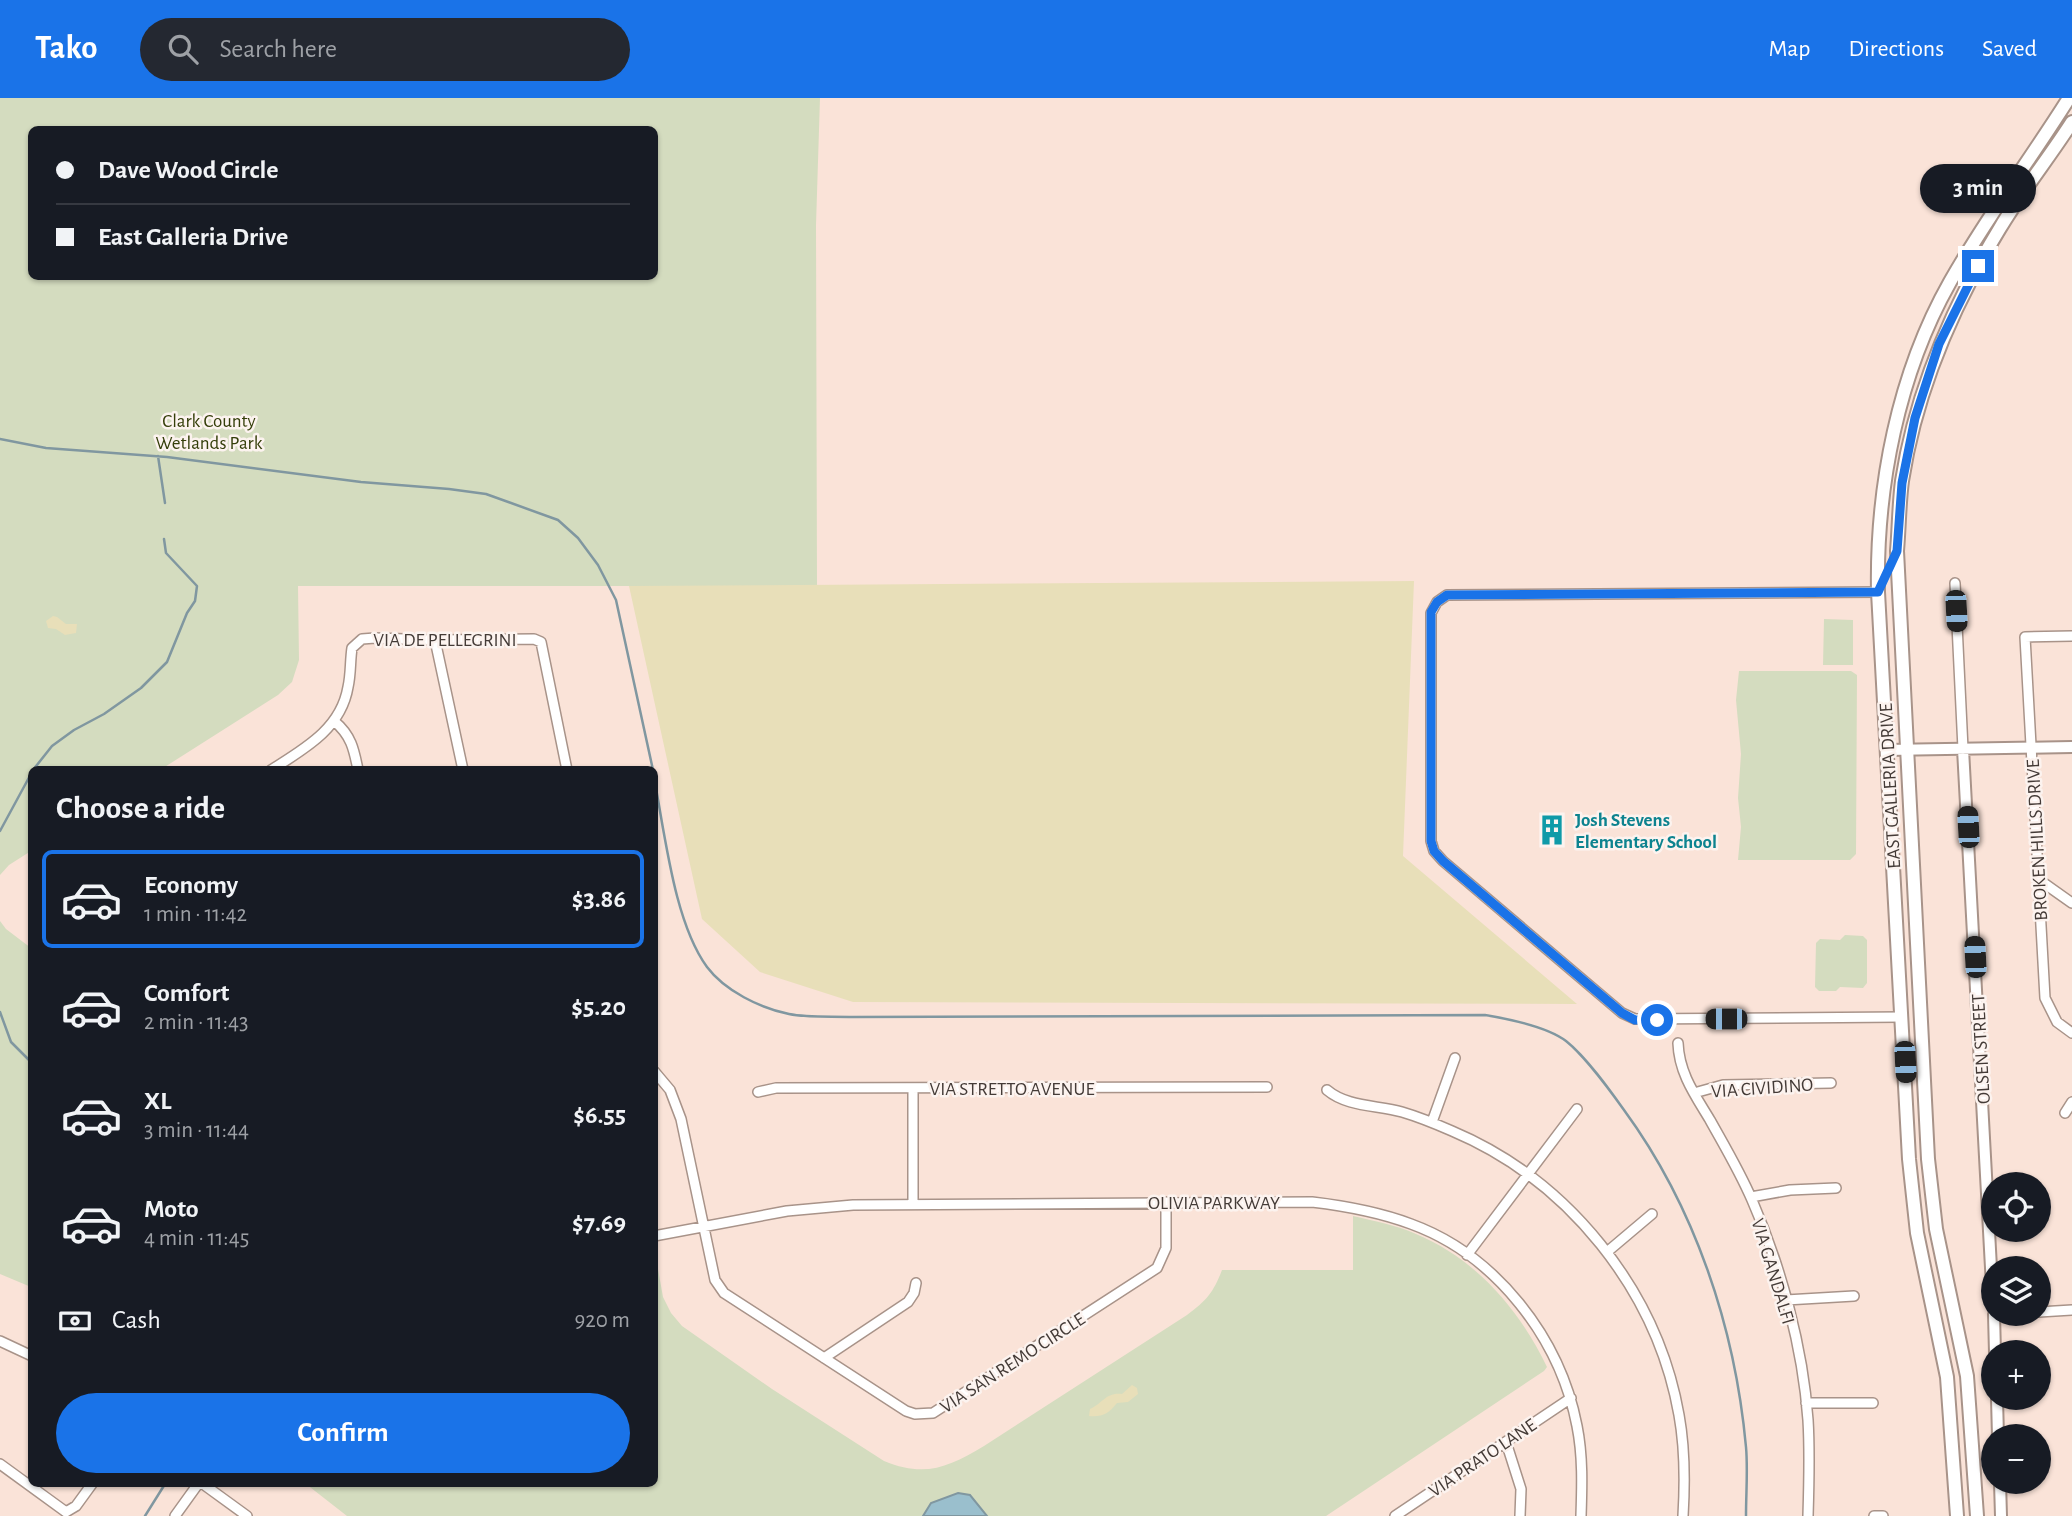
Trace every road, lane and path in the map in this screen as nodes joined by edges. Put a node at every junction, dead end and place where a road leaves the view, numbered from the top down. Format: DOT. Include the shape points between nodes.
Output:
graph roads {
  1 [pos="2069,98"];
  2 [pos="2072,122"];
  3 [pos="1897,551"];
  4 [pos="1955,583"];
  5 [pos="1878,592"];
  6 [pos="2072,636"];
  7 [pos="435,640"];
  8 [pos="334,721"];
  9 [pos="2072,747"];
  10 [pos="1964,748"];
  11 [pos="2031,748"];
  12 [pos="1887,750"];
  13 [pos="1907,750"];
  14 [pos="277,766"];
  15 [pos="357,766"];
  16 [pos="462,766"];
  17 [pos="565,766"];
  18 [pos="2038,879"];
  19 [pos="2072,903"];
  20 [pos="1902,1017"];
  21 [pos="2072,1033"];
  22 [pos="1678,1043"];
  23 [pos="1455,1058"];
  24 [pos="658,1076"];
  25 [pos="1831,1083"];
  26 [pos="1266,1087"];
  27 [pos="913,1088"];
  28 [pos="1327,1090"];
  29 [pos="758,1092"];
  30 [pos="1694,1093"];
  31 [pos="2072,1102"];
  32 [pos="1577,1108"];
  33 [pos="2065,1113"];
  34 [pos="1432,1122"];
  35 [pos="1926,1134"];
  36 [pos="1527,1174"];
  37 [pos="1836,1188"];
  38 [pos="1751,1197"];
  39 [pos="1166,1202"];
  40 [pos="913,1204"];
  41 [pos="1652,1214"];
  42 [pos="703,1227"];
  43 [pos="658,1235"];
  44 [pos="1607,1252"];
  45 [pos="1467,1255"];
  46 [pos="1990,1256"];
  47 [pos="916,1283"];
  48 [pos="1854,1296"];
  49 [pos="1786,1300"];
  50 [pos="2072,1311"];
  51 [pos="2051,1312"];
  52 [pos="0,1342"];
  53 [pos="28,1354"];
  54 [pos="824,1358"];
  55 [pos="1571,1398"];
  56 [pos="1806,1403"];
  57 [pos="1873,1403"];
  58 [pos="1506,1442"];
  59 [pos="0,1464"];
  60 [pos="28,1485"];
  61 [pos="31,1487"];
  62 [pos="90,1487"];
  63 [pos="198,1487"];
  64 [pos="205,1487"];
  65 [pos="2000,1494"];
  66 [pos="174,1516"];
  67 [pos="247,1516"];
  68 [pos="1395,1516"];
  69 [pos="1520,1516"];
  70 [pos="1581,1516"];
  71 [pos="1683,1516"];
  72 [pos="1808,1516"];
  73 [pos="1874,1516"];
  74 [pos="1883,1516"];
  75 [pos="1958,1516"];
  76 [pos="1977,1516"];
  77 [pos="2001,1516"];
  1 -- 5 [label="main road, EAST GALLERIA DRIVE" via="1982,228 1948,285 1922,344 1888,461 1880,518"];
  2 -- 3 [label="main road, EAST GALLERIA DRIVE" via="2001,226 1939,344 1915,418"];
  3 -- 5 [label="main road"];
  3 -- 13 [label="main road, EAST GALLERIA DRIVE"];
  4 -- 10 [label="street, OLSEN STREET"];
  5 -- 12 [label="main road, EAST GALLERIA DRIVE"];
  5 -- 20 [label="street" via="1447,595 1431,612 1431,841 1443,861 1635,1020"];
  6 -- 11 [label="street, BROKEN HILLS DRIVE" via="2025,637"];
  7 -- 8 [label="street, VIA DE PELLEGRINI" via="362,639 352,648 348,688"];
  7 -- 16 [label="street"];
  7 -- 17 [label="street, VIA DE PELLEGRINI" via="541,642"];
  8 -- 14 [label="street" via="307,747"];
  8 -- 15 [label="street" via="352,741"];
  9 -- 11 [label="street"];
  10 -- 11 [label="street"];
  10 -- 13 [label="street"];
  10 -- 46 [label="street, OLSEN STREET"];
  11 -- 18 [label="street, BROKEN HILLS DRIVE"];
  12 -- 13 [label="street"];
  12 -- 20 [label="main road, EAST GALLERIA DRIVE"];
  13 -- 35 [label="main road, EAST GALLERIA DRIVE"];
  18 -- 19 [label="street"];
  18 -- 21 [label="street, BROKEN HILLS DRIVE" via="2045,998 2057,1022"];
  20 -- 35 [label="main road" via="1913,1028 1919,1121"];
  20 -- 75 [label="main road, EAST GALLERIA DRIVE" via="1917,1233 1947,1377"];
  22 -- 30 [label="street, VIA GANDALFI" via="1679,1059"];
  23 -- 34 [label="street"];
  24 -- 42 [label="street, VIA SAN REMO CIRCLE" via="677,1104"];
  25 -- 30 [label="street, VIA CIVIDINO" via="1723,1085"];
  26 -- 27 [label="street, VIA STRETTO AVENUE"];
  27 -- 29 [label="street, VIA STRETTO AVENUE" via="776,1088"];
  27 -- 40 [label="street"];
  28 -- 34 [label="street" via="1337,1099"];
  30 -- 38 [label="street, VIA GANDALFI"];
  31 -- 33 [label="street"];
  32 -- 36 [label="street"];
  34 -- 36 [label="street" via="1475,1141"];
  35 -- 76 [label="main road, EAST GALLERIA DRIVE" via="1936,1229 1967,1376"];
  36 -- 44 [label="street" via="1557,1197"];
  36 -- 45 [label="street"];
  37 -- 38 [label="street"];
  38 -- 49 [label="street, VIA GANDALFI"];
  39 -- 40 [label="street, OLIVIA PARKWAY"];
  39 -- 45 [label="street, OLIVIA PARKWAY" via="1339,1205 1411,1224"];
  39 -- 54 [label="street, VIA SAN REMO CIRCLE" via="1166,1248 1157,1268 933,1413 906,1411"];
  40 -- 42 [label="street, OLIVIA PARKWAY" via="813,1208"];
  41 -- 44 [label="street"];
  42 -- 43 [label="street, OLIVIA PARKWAY"];
  42 -- 54 [label="street, VIA SAN REMO CIRCLE" via="715,1280 724,1293"];
  44 -- 71 [label="street" via="1630,1284 1661,1344 1679,1415"];
  45 -- 55 [label="street, OLIVIA PARKWAY" via="1496,1278 1531,1318"];
  47 -- 54 [label="street" via="908,1303"];
  48 -- 49 [label="street"];
  49 -- 56 [label="street, VIA GANDALFI"];
  50 -- 51 [label="street"];
  52 -- 53 [label="street"];
  55 -- 58 [label="street, VIA PRATO LANE"];
  55 -- 70 [label="street, OLIVIA PARKWAY" via="1582,1462"];
  56 -- 57 [label="street"];
  56 -- 72 [label="street, VIA GANDALFI"];
  58 -- 68 [label="street, VIA PRATO LANE"];
  58 -- 69 [label="street" via="1521,1489"];
  59 -- 60 [label="street"];
  61 -- 62 [label="street" via="66,1513"];
  63 -- 66 [label="street"];
  64 -- 67 [label="street"];
  65 -- 77 [label="street"];
  73 -- 74 [label="street"];
}
